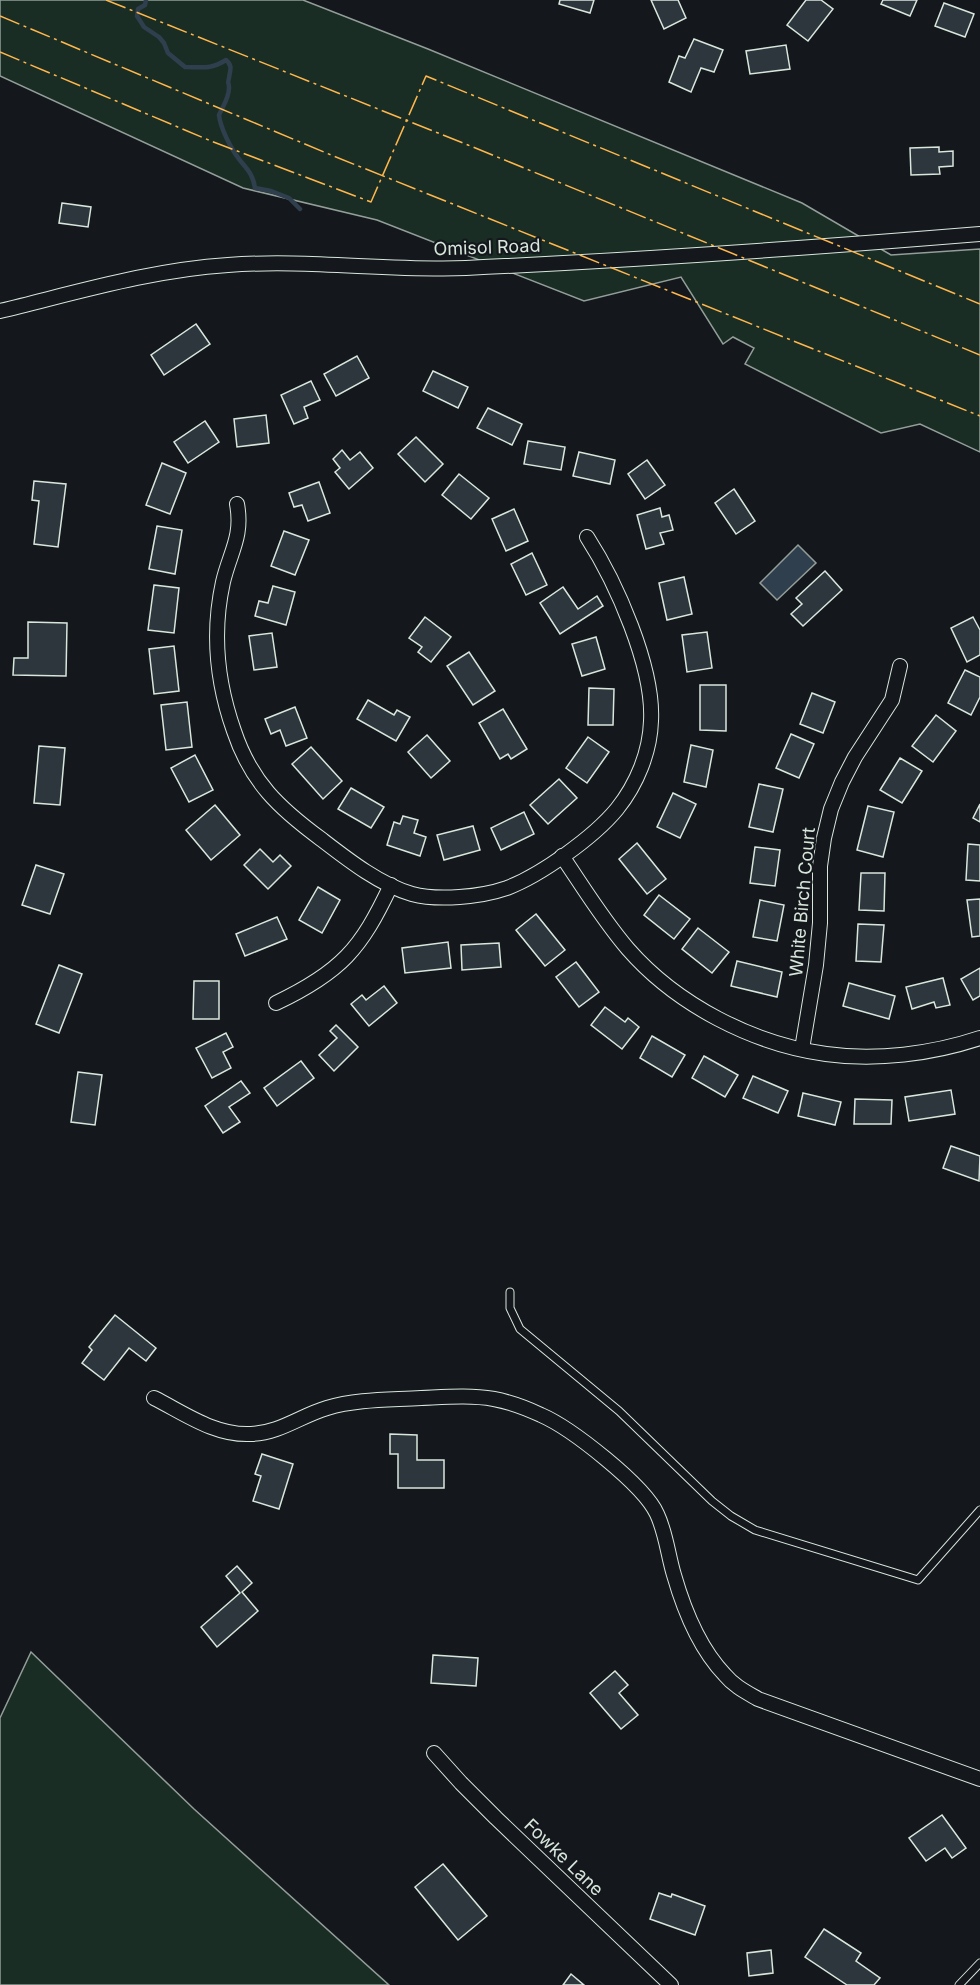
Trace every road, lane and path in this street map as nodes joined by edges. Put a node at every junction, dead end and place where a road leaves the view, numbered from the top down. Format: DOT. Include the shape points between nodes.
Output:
graph roads {
  1 [pos="980,234"];
  2 [pos="0,311"];
  3 [pos="237,504"];
  4 [pos="587,537"];
  5 [pos="900,666"];
  6 [pos="562,856"];
  7 [pos="391,885"];
  8 [pos="276,1003"];
  9 [pos="980,1038"];
  10 [pos="801,1049"];
  11 [pos="510,1292"];
  12 [pos="154,1398"];
  13 [pos="980,1510"];
  14 [pos="434,1753"];
  15 [pos="980,1779"];
  16 [pos="980,1963"];
  17 [pos="671,1985"];
  18 [pos="959,1985"];
  1 -- 2 [label="street, Omisol Road" via="463,268 229,265 135,278"];
  3 -- 7 [label="street" via="238,537 224,580 216,636 224,695 245,760 270,797 290,816 348,860"];
  4 -- 6 [label="street" via="603,561 645,668 651,720 643,763 632,787 600,828"];
  5 -- 10 [label="street, White Birch Court" via="892,699 842,782 826,828 820,866 816,965"];
  6 -- 7 [label="street" via="494,892 439,897 412,894"];
  6 -- 10 [label="street" via="604,918 653,973 728,1023"];
  7 -- 8 [label="street" via="375,918 345,959"];
  9 -- 10 [label="street" via="898,1054 858,1056"];
  11 -- 13 [label="lane" via="510,1308 520,1329 619,1411 712,1501 755,1530 918,1580"];
  12 -- 15 [label="street" via="212,1428 250,1434 287,1427 330,1407 379,1400 469,1396 511,1404 543,1416 600,1454 657,1512 684,1606 698,1636 716,1665 740,1689 758,1699"];
  14 -- 17 [label="street, Fowke Lane" via="496,1818"];
  16 -- 18 [label="lane"];
}
